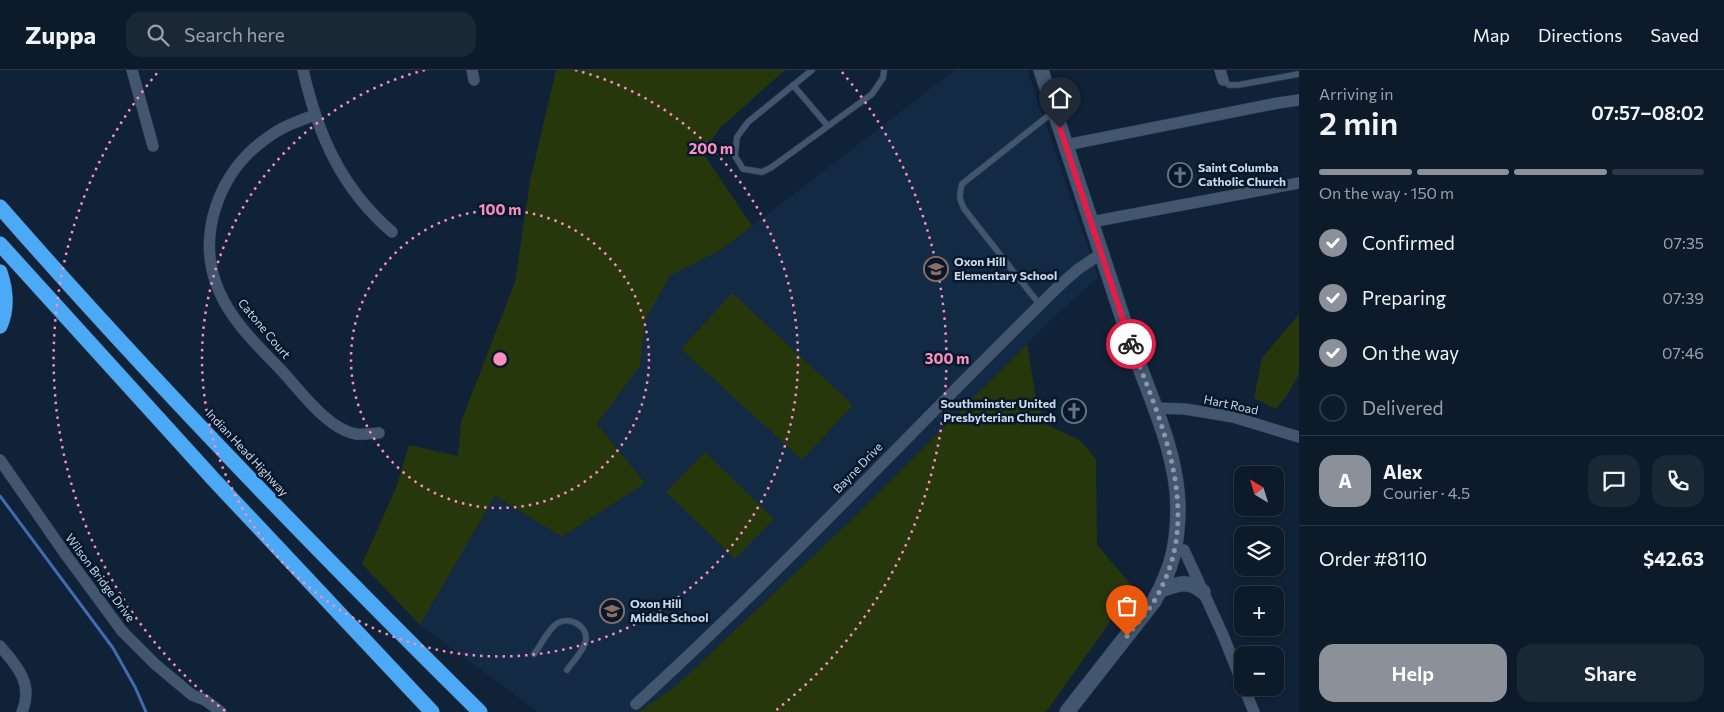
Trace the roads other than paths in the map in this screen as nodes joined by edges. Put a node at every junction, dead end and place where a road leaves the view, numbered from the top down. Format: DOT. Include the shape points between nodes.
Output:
graph roads {
  1 [pos="132,70"];
  2 [pos="303,70"];
  3 [pos="812,70"];
  4 [pos="884,70"];
  5 [pos="1041,70"];
  6 [pos="1299,74"];
  7 [pos="1221,75"];
  8 [pos="793,85"];
  9 [pos="1299,100"];
  10 [pos="1054,111"];
  11 [pos="315,114"];
  12 [pos="827,125"];
  13 [pos="1066,145"];
  14 [pos="153,146"];
  15 [pos="1299,184"];
  16 [pos="0,207"];
  17 [pos="1091,222"];
  18 [pos="392,232"];
  19 [pos="0,244"];
  20 [pos="1101,254"];
  21 [pos="0,272"];
  22 [pos="1040,305"];
  23 [pos="0,326"];
  24 [pos="1155,408"];
  25 [pos="379,433"];
  26 [pos="1299,437"];
  27 [pos="0,460"];
  28 [pos="1175,550"];
  29 [pos="1161,590"];
  30 [pos="1203,592"];
  31 [pos="0,646"];
  32 [pos="534,654"];
  33 [pos="425,657"];
  34 [pos="1234,661"];
  35 [pos="567,670"];
  36 [pos="1247,696"];
  37 [pos="636,704"];
  38 [pos="22,712"];
  39 [pos="220,712"];
  40 [pos="432,712"];
  41 [pos="473,712"];
  42 [pos="480,712"];
  43 [pos="1067,712"];
  44 [pos="1254,712"];
  1 -- 14 [label="street"];
  2 -- 11 [label="street"];
  3 -- 8 [label="lane"];
  4 -- 12 [label="lane" via="872,94"];
  5 -- 10 [label="main road"];
  6 -- 7 [label="lane" via="1229,86"];
  8 -- 12 [label="lane"];
  8 -- 12 [label="lane" via="748,122 736,137 735,156 743,168 762,172 772,167"];
  9 -- 13 [label="street"];
  10 -- 13 [label="main road"];
  10 -- 22 [label="lane" via="962,184 959,192 965,210"];
  11 -- 18 [label="street" via="342,175 368,209"];
  11 -- 25 [label="street, Catone Court" via="267,138 243,158 230,175 212,220 209,247 213,272 219,292 236,320 312,404 345,430 356,434"];
  13 -- 17 [label="main road"];
  15 -- 17 [label="street"];
  16 -- 33 [label="highway, Indian Head Highway" via="264,494"];
  17 -- 20 [label="main road"];
  19 -- 40 [label="highway" via="215,481"];
  20 -- 22 [label="street, Bayne Drive" via="1078,269"];
  20 -- 24 [label="main road"];
  21 -- 23 [label="highway" via="6,293"];
  22 -- 37 [label="street, Bayne Drive" via="831,516"];
  24 -- 26 [label="street, Hart Road" via="1233,417"];
  24 -- 28 [label="main road" via="1176,482"];
  27 -- 39 [label="street, Wilson Bridge Drive" via="122,631 192,695"];
  28 -- 29 [label="main road"];
  28 -- 30 [label="street" via="1184,550"];
  29 -- 30 [label="main road" via="1181,583 1197,586"];
  29 -- 43 [label="main road"];
  30 -- 34 [label="street"];
  31 -- 38 [label="street" via="25,679 27,693"];
  32 -- 35 [label="lane" via="557,623 575,622 584,629 586,638 584,647"];
  33 -- 41 [label="highway"];
  33 -- 42 [label="highway, Indian Head Highway"];
  36 -- 44 [label="street"];
}
